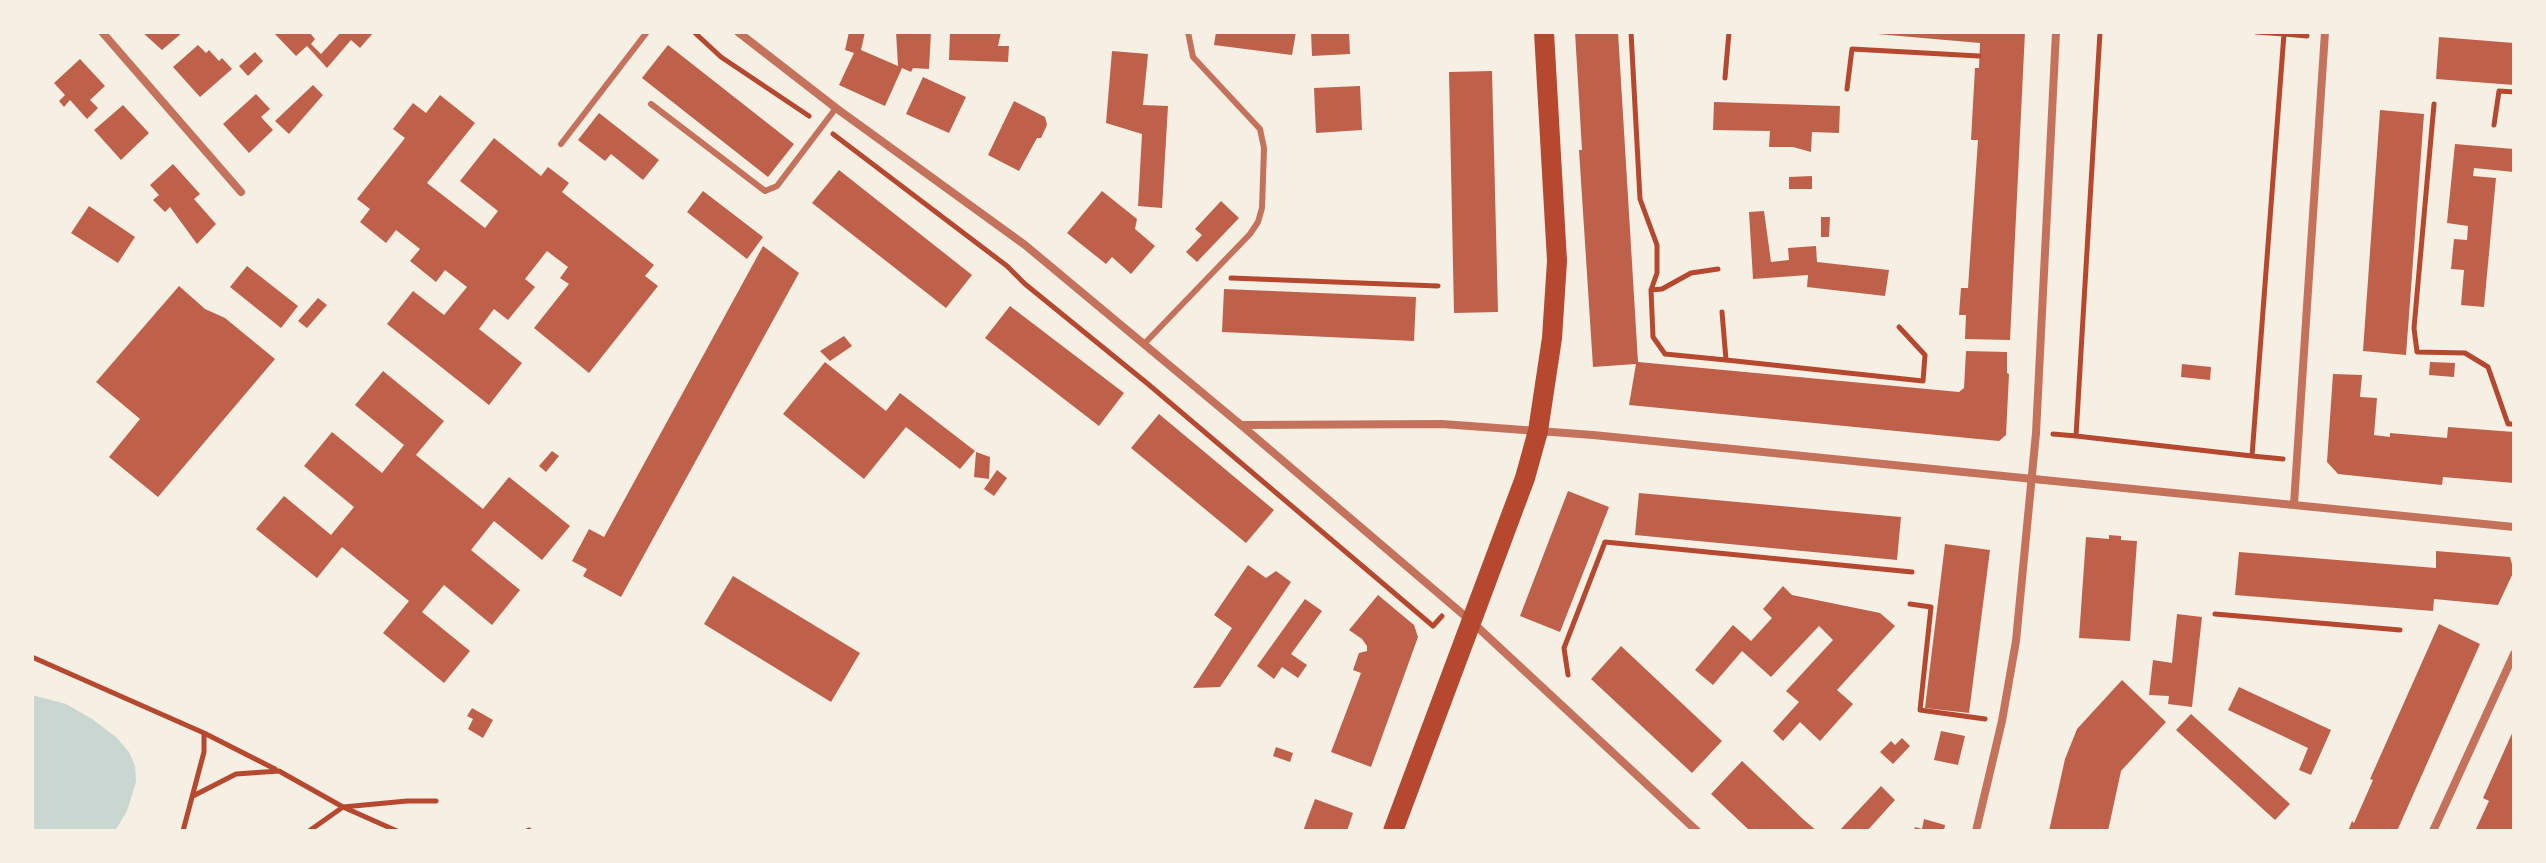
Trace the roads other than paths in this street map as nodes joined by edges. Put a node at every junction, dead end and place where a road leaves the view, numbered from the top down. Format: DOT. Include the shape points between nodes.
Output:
graph roads {
  1 [pos="102,32"];
  2 [pos="647,32"];
  3 [pos="738,32"];
  4 [pos="1188,32"];
  5 [pos="1544,32"];
  6 [pos="2056,32"];
  7 [pos="2325,32"];
  8 [pos="651,104"];
  9 [pos="836,108"];
  10 [pos="561,144"];
  11 [pos="241,192"];
  12 [pos="1144,344"];
  13 [pos="1241,425"];
  14 [pos="1538,431"];
  15 [pos="2031,479"];
  16 [pos="2294,504"];
  17 [pos="2514,527"];
  18 [pos="1472,622"];
  19 [pos="2514,654"];
  20 [pos="1393,831"];
  21 [pos="1697,831"];
  22 [pos="1976,831"];
  23 [pos="2433,831"];
  1 -- 11 [label="street"];
  2 -- 10 [label="lane"];
  3 -- 9 [label="street"];
  4 -- 12 [label="lane" via="1193,57 1260,129 1262,208 1258,222"];
  5 -- 14 [label="main road" via="1557,261"];
  6 -- 15 [label="street"];
  7 -- 16 [label="street"];
  8 -- 9 [label="lane" via="765,191 777,186"];
  9 -- 12 [label="street" via="1025,245"];
  12 -- 13 [label="street"];
  13 -- 14 [label="street" via="1442,424"];
  13 -- 18 [label="street"];
  14 -- 15 [label="street"];
  14 -- 18 [label="main road"];
  15 -- 16 [label="street"];
  15 -- 22 [label="street" via="2016,641"];
  16 -- 17 [label="street"];
  18 -- 20 [label="main road"];
  18 -- 21 [label="street"];
  19 -- 23 [label="street"];
}
